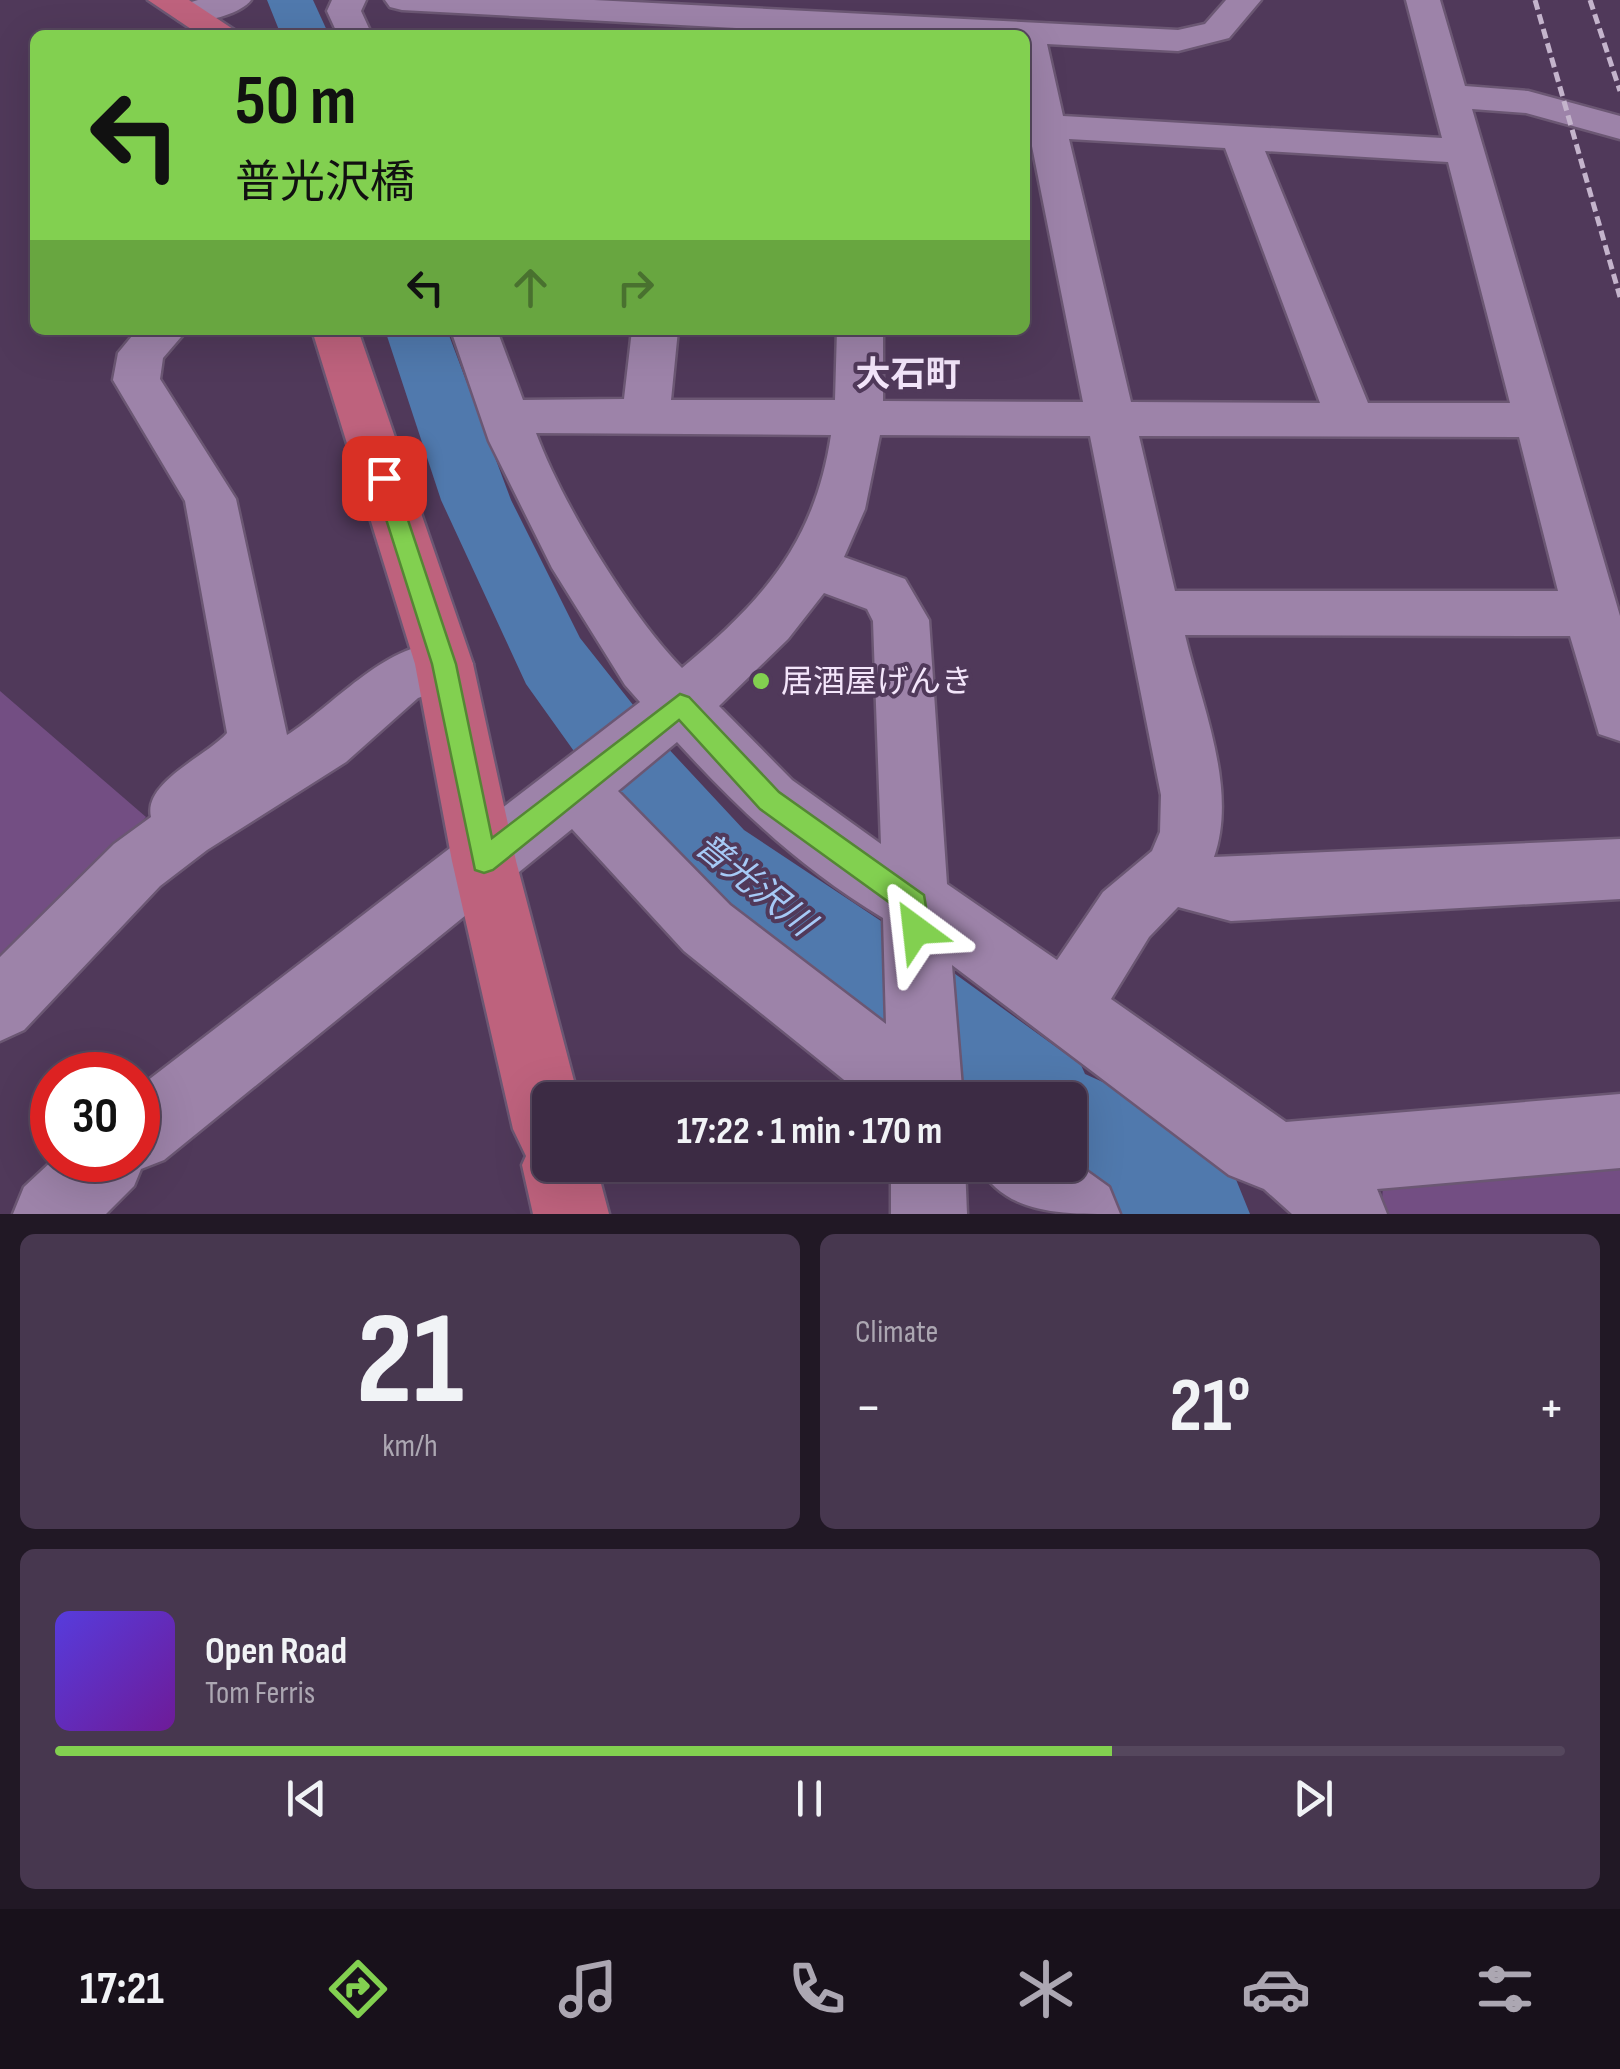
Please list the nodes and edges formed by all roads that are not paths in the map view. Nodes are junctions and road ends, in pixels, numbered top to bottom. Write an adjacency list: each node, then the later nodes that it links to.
1 (234, 0): 6 (street)
2 (349, 0): 10 (street)
3 (402, 0): 7 (street)
4 (1244, 0): 12 (street)
5 (1422, 0): 14 (street)
6 (178, 6): 9 (main road)
7 (530, 14): 8 (street)
8 (848, 20): 11 (street)
9 (217, 30)
10 (353, 30)
11 (975, 30)
12 (1030, 34)
13 (1030, 52): 15 (street)
14 (1452, 96): 16 (street); 18 (street)
15 (1047, 126): 17 (street); 25 (street)
16 (1620, 128)
17 (1240, 136): 18 (street); 27 (street)
18 (1466, 151): 28 (street)
19 (159, 335): 37 (street)
20 (337, 335): 33 (main road)
21 (476, 335): 29 (street)
22 (654, 335): 24 (street)
23 (860, 335): 26 (street)
24 (646, 414): 26 (street); 29 (street)
25 (1109, 416): 26 (street); 27 (street); 31 (street)
26 (861, 417): 30 (street)
27 (1351, 420): 28 (street)
28 (1539, 420): 32 (street)
29 (508, 422): 34 (street)
30 (813, 567): 34 (street); 41 (street)
31 (1154, 613): 32 (street); 40 (street)
32 (1594, 617): 35 (street)
33 (444, 664): 37 (street); 38 (main road)
34 (680, 705): 36 (street); 41 (street)
35 (1620, 716)
36 (574, 789): 38 (street); 45 (street)
37 (185, 829): 42 (street)
38 (484, 861): 44 (main road); 47 (street)
39 (1620, 869): 40 (street)
40 (1176, 872): 43 (street)
41 (915, 917): 43 (street); 46 (street)
42 (0, 1006)
43 (1065, 1012): 49 (street)
44 (538, 1082)
45 (894, 1082)
46 (925, 1082)
47 (160, 1117)
48 (1620, 1130): 49 (street)
49 (1286, 1158): 58 (street)
50 (84, 1182): 54 (street)
51 (563, 1182): 55 (main road)
52 (929, 1182): 56 (street)
53 (1038, 1182): 57 (street)
54 (50, 1214)
55 (571, 1214)
56 (930, 1214)
57 (1082, 1214)
58 (1349, 1214)

